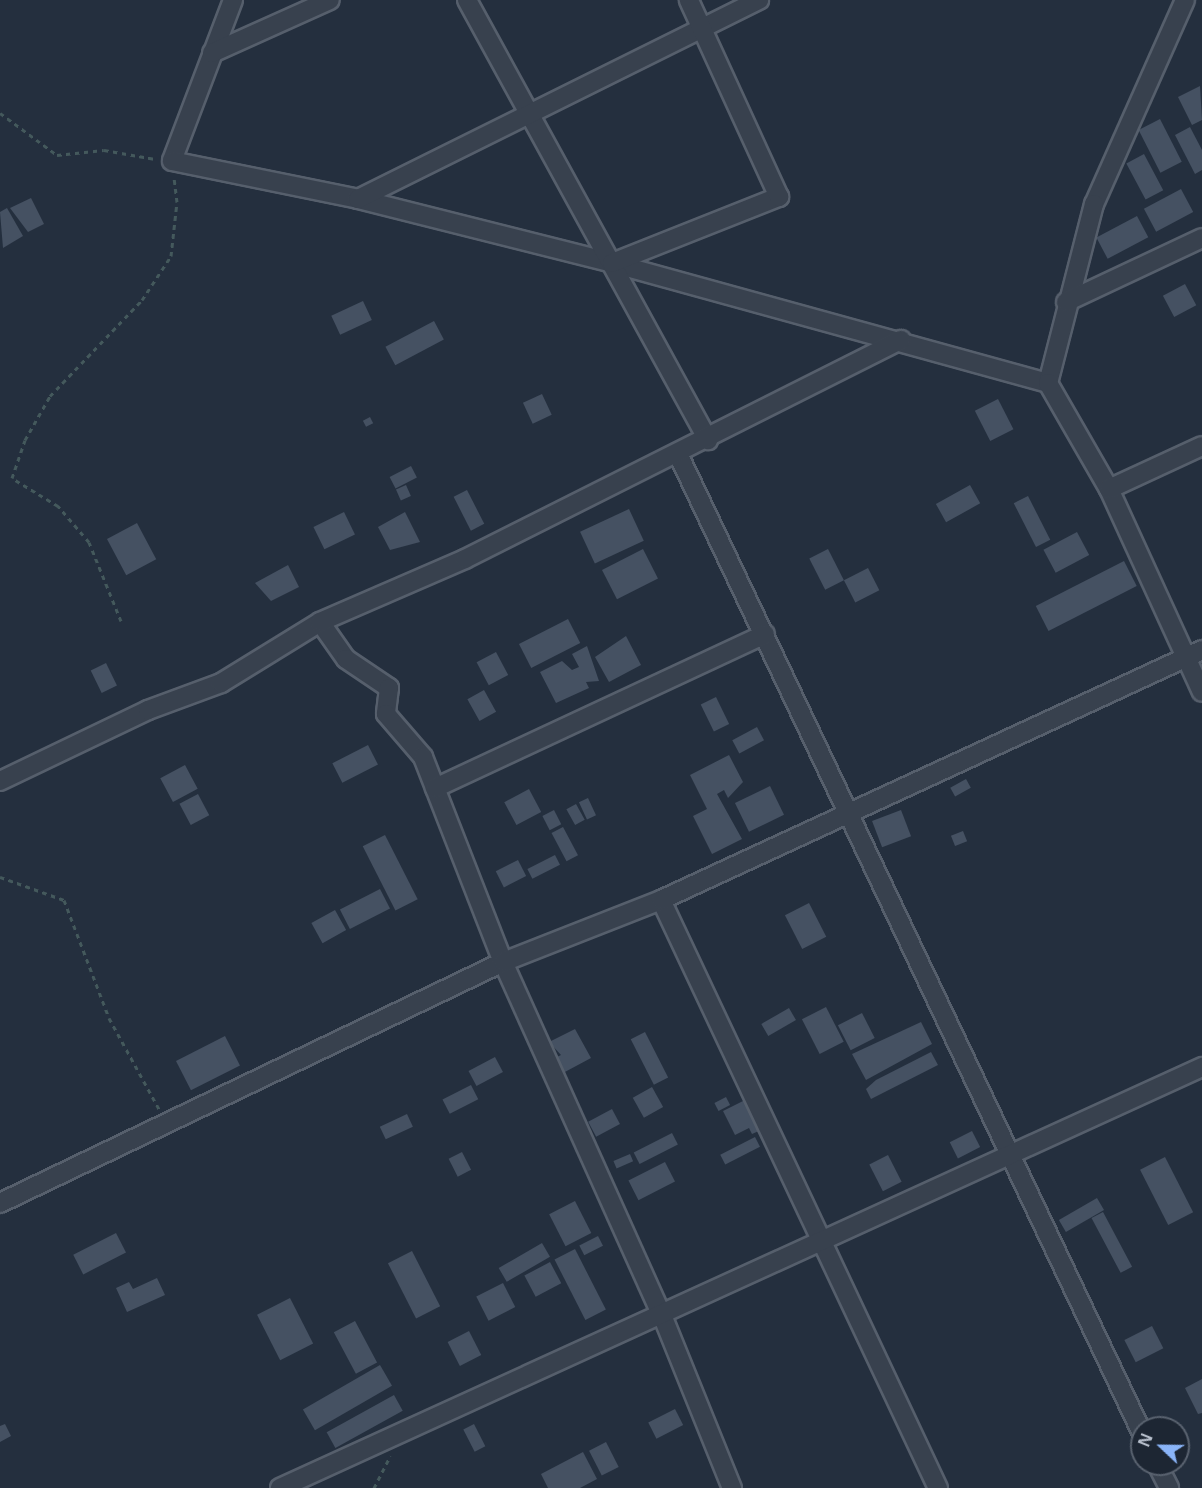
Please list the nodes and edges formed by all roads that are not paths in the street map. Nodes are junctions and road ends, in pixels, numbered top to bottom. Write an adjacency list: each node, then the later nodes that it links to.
1 (233, 0): 8 (street)
2 (330, 0): 8 (street)
3 (467, 0): 9 (street)
4 (689, 0): 7 (street)
5 (759, 0): 7 (street)
6 (1185, 0): 13 (street)
7 (701, 25): 9 (street); 12 (street)
8 (212, 53): 10 (street)
9 (526, 114): 10 (street); 12 (street)
10 (358, 199): 12 (street)
11 (1202, 238): 13 (street)
12 (612, 263): 14 (street); 16 (street)
13 (1066, 302): 15 (street)
14 (901, 340): 15 (street); 16 (street)
15 (1048, 383): 19 (street)
16 (708, 440): 18 (street)
17 (1202, 446): 19 (street)
18 (678, 454): 20 (street); 21 (street)
19 (1109, 489): 22 (street)
20 (320, 622): 24 (street); 25 (street)
21 (765, 634): 25 (street); 26 (street)
22 (1194, 654): 23 (street); 26 (street)
23 (1202, 692)
24 (0, 781)
25 (435, 788): 28 (street)
26 (851, 812): 27 (street); 30 (street)
27 (661, 900): 28 (street); 32 (street)
28 (503, 962): 31 (street); 33 (street)
29 (1202, 1067): 30 (street)
30 (1008, 1155): 32 (street); 34 (street)
31 (0, 1203)
32 (825, 1239): 33 (street); 37 (street)
33 (662, 1315): 35 (street); 36 (street)
34 (1134, 1416)
35 (280, 1488)
36 (732, 1488)
37 (938, 1488)

